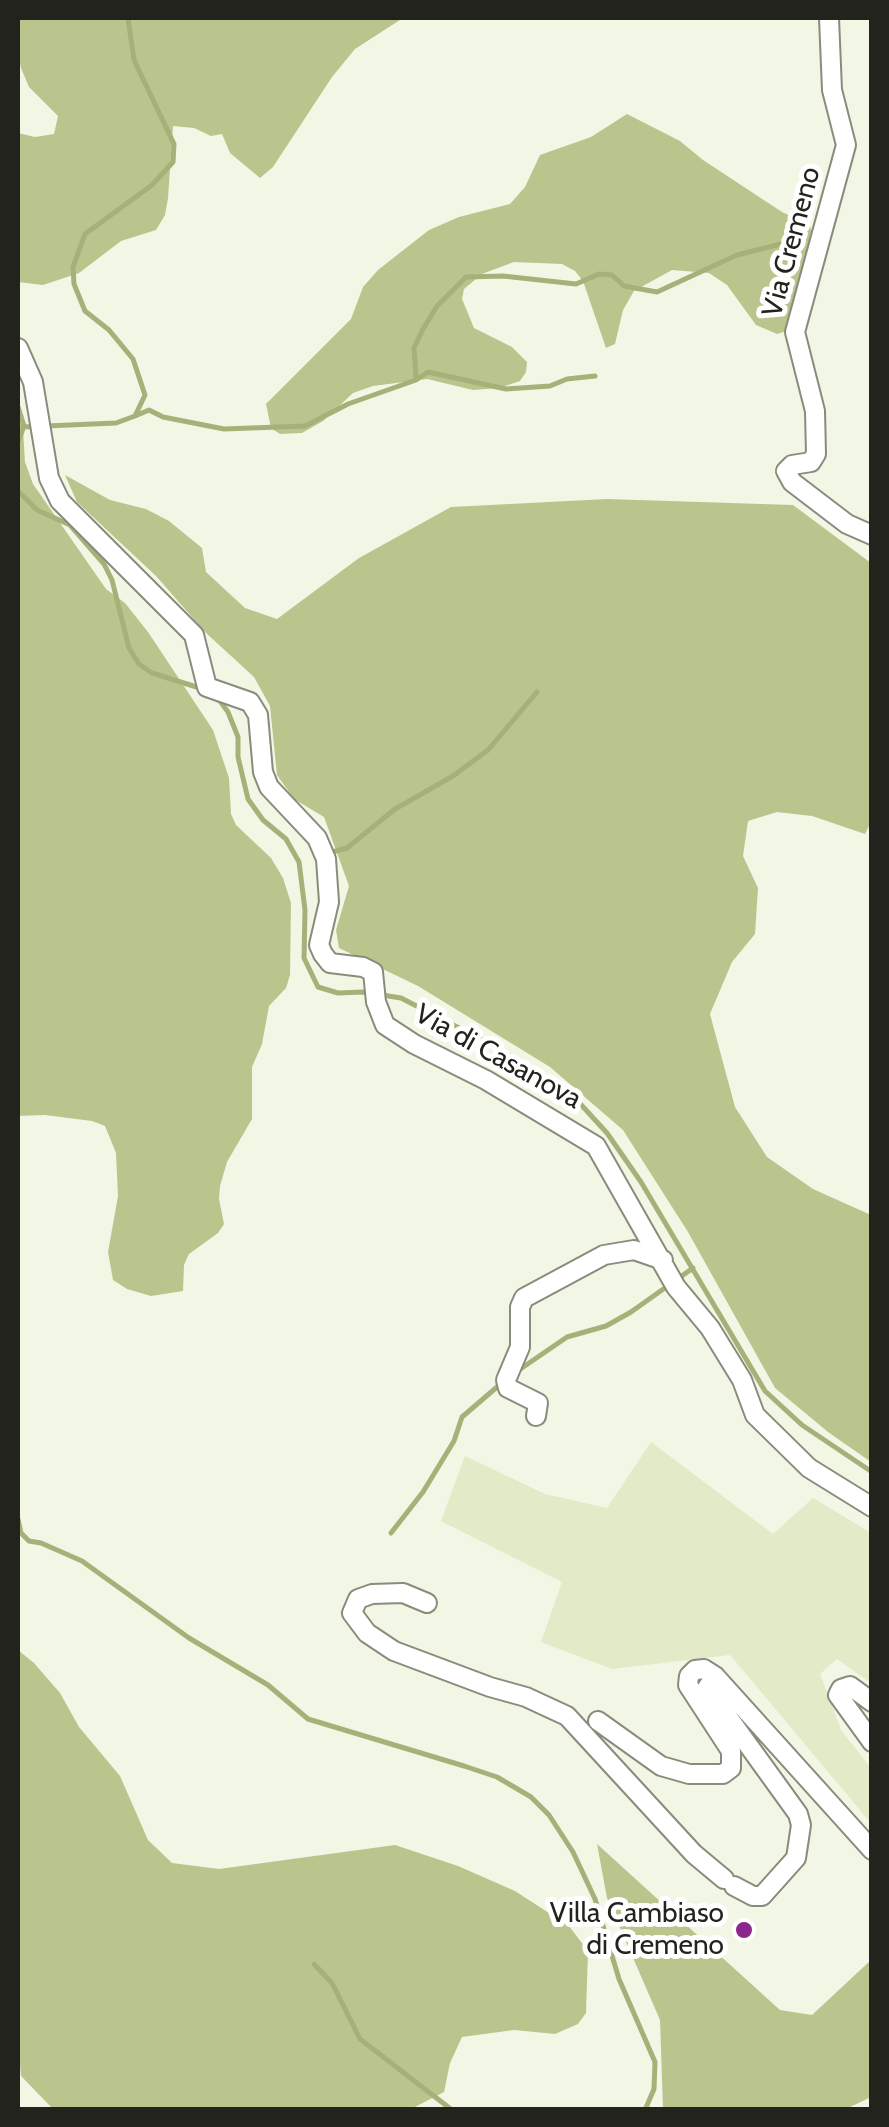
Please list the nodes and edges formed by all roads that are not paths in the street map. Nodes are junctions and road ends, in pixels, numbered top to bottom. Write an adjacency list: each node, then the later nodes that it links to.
1 (830, 18): 3 (street, Via Cremeno)
2 (18, 348): 4 (street, Via di Casanova)
3 (872, 534)
4 (663, 1260): 5 (street); 6 (street, Via di Casanova)
5 (536, 1416)
6 (872, 1506)
7 (427, 1603): 8 (street)
8 (716, 1676): 10 (street); 12 (street)
9 (872, 1702): 11 (street)
10 (598, 1722)
11 (872, 1742)
12 (872, 1850)

